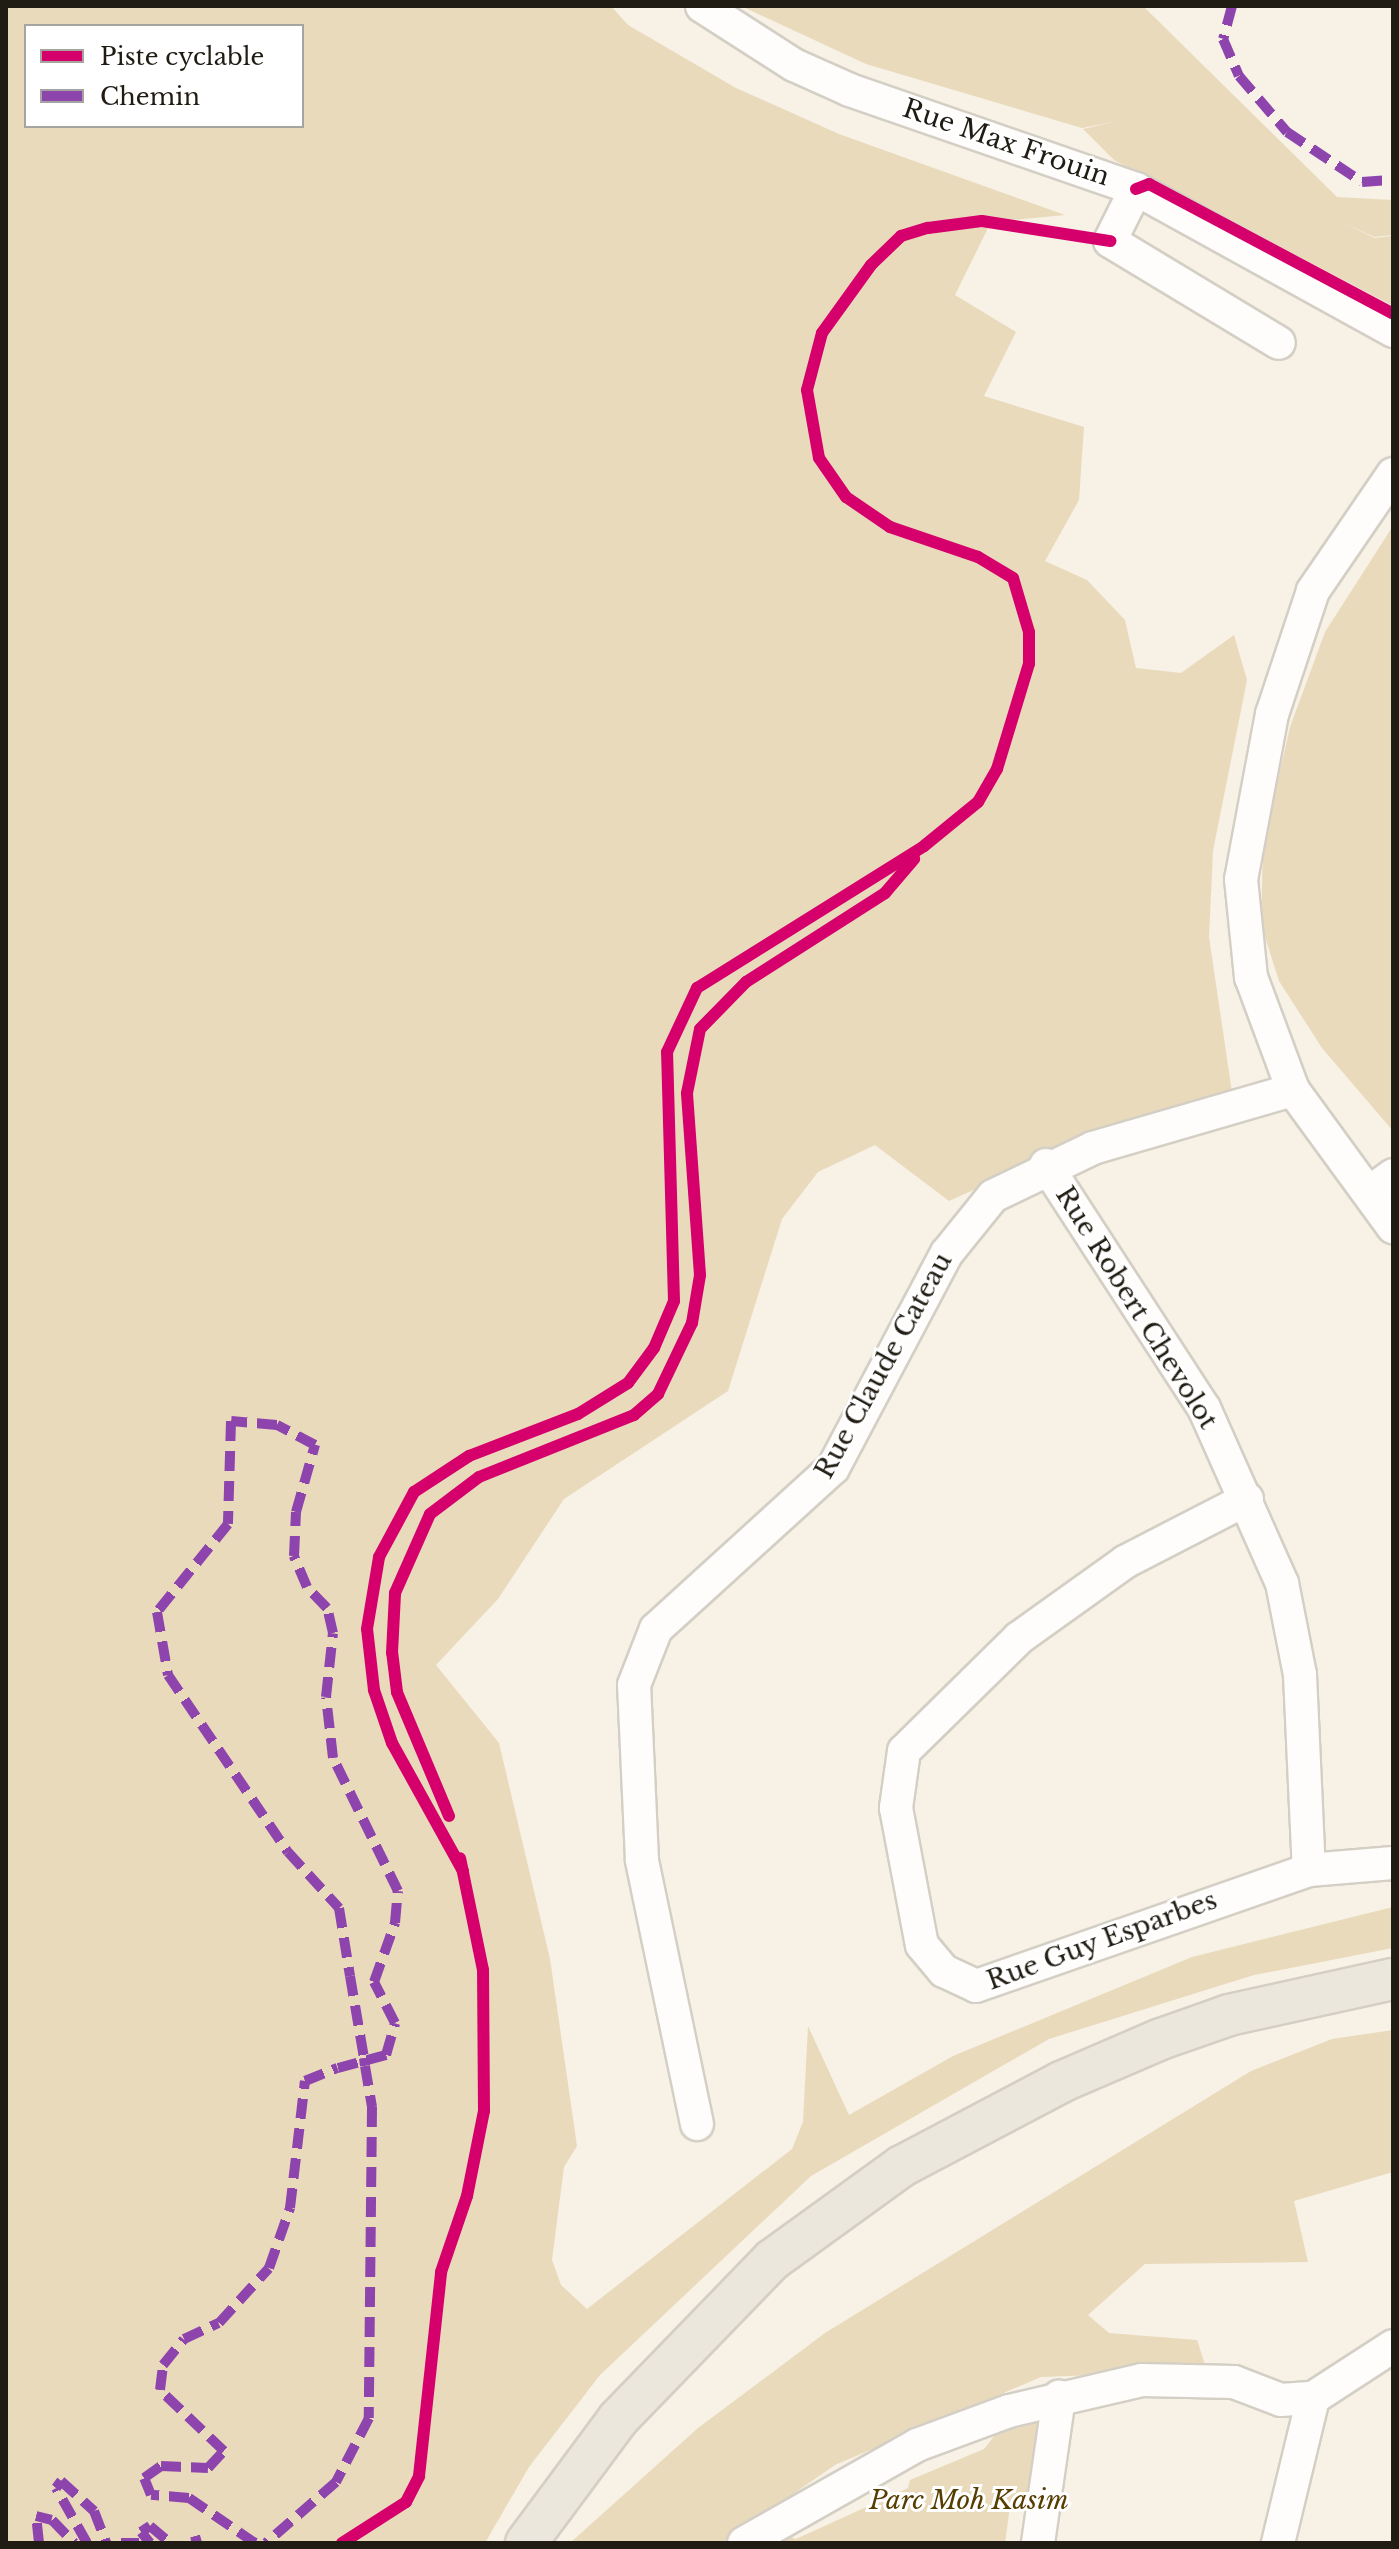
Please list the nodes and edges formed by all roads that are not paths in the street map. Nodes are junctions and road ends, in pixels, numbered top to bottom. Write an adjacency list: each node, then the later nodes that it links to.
1 (702, 6): 2 (street, Rue Max Frouin)
2 (1136, 189): 3 (street, Rue Max Frouin); 4 (street)
3 (1393, 331)
4 (1279, 343)
5 (1393, 474): 6 (street)
6 (1293, 1090): 7 (street, Rue Claude Cateau); 8 (street)
7 (1046, 1165): 10 (street, Rue Robert Chevolot); 14 (street, Rue Claude Cateau)
8 (1381, 1184): 9 (street)
9 (1393, 1227)
10 (1247, 1499): 12 (street, Rue Robert Chevolot); 12 (street, Rue Guy Esparbes)
11 (1393, 1863): 12 (street, Rue Guy Esparbes)
12 (1309, 1870)
13 (1393, 1979): 18 (main road)
14 (697, 2124)
15 (1393, 2346): 17 (street)
16 (1059, 2397): 17 (street); 19 (street); 20 (street)
17 (1313, 2398): 21 (street)
18 (526, 2543)
19 (744, 2543)
20 (1038, 2543)
21 (1278, 2543)

